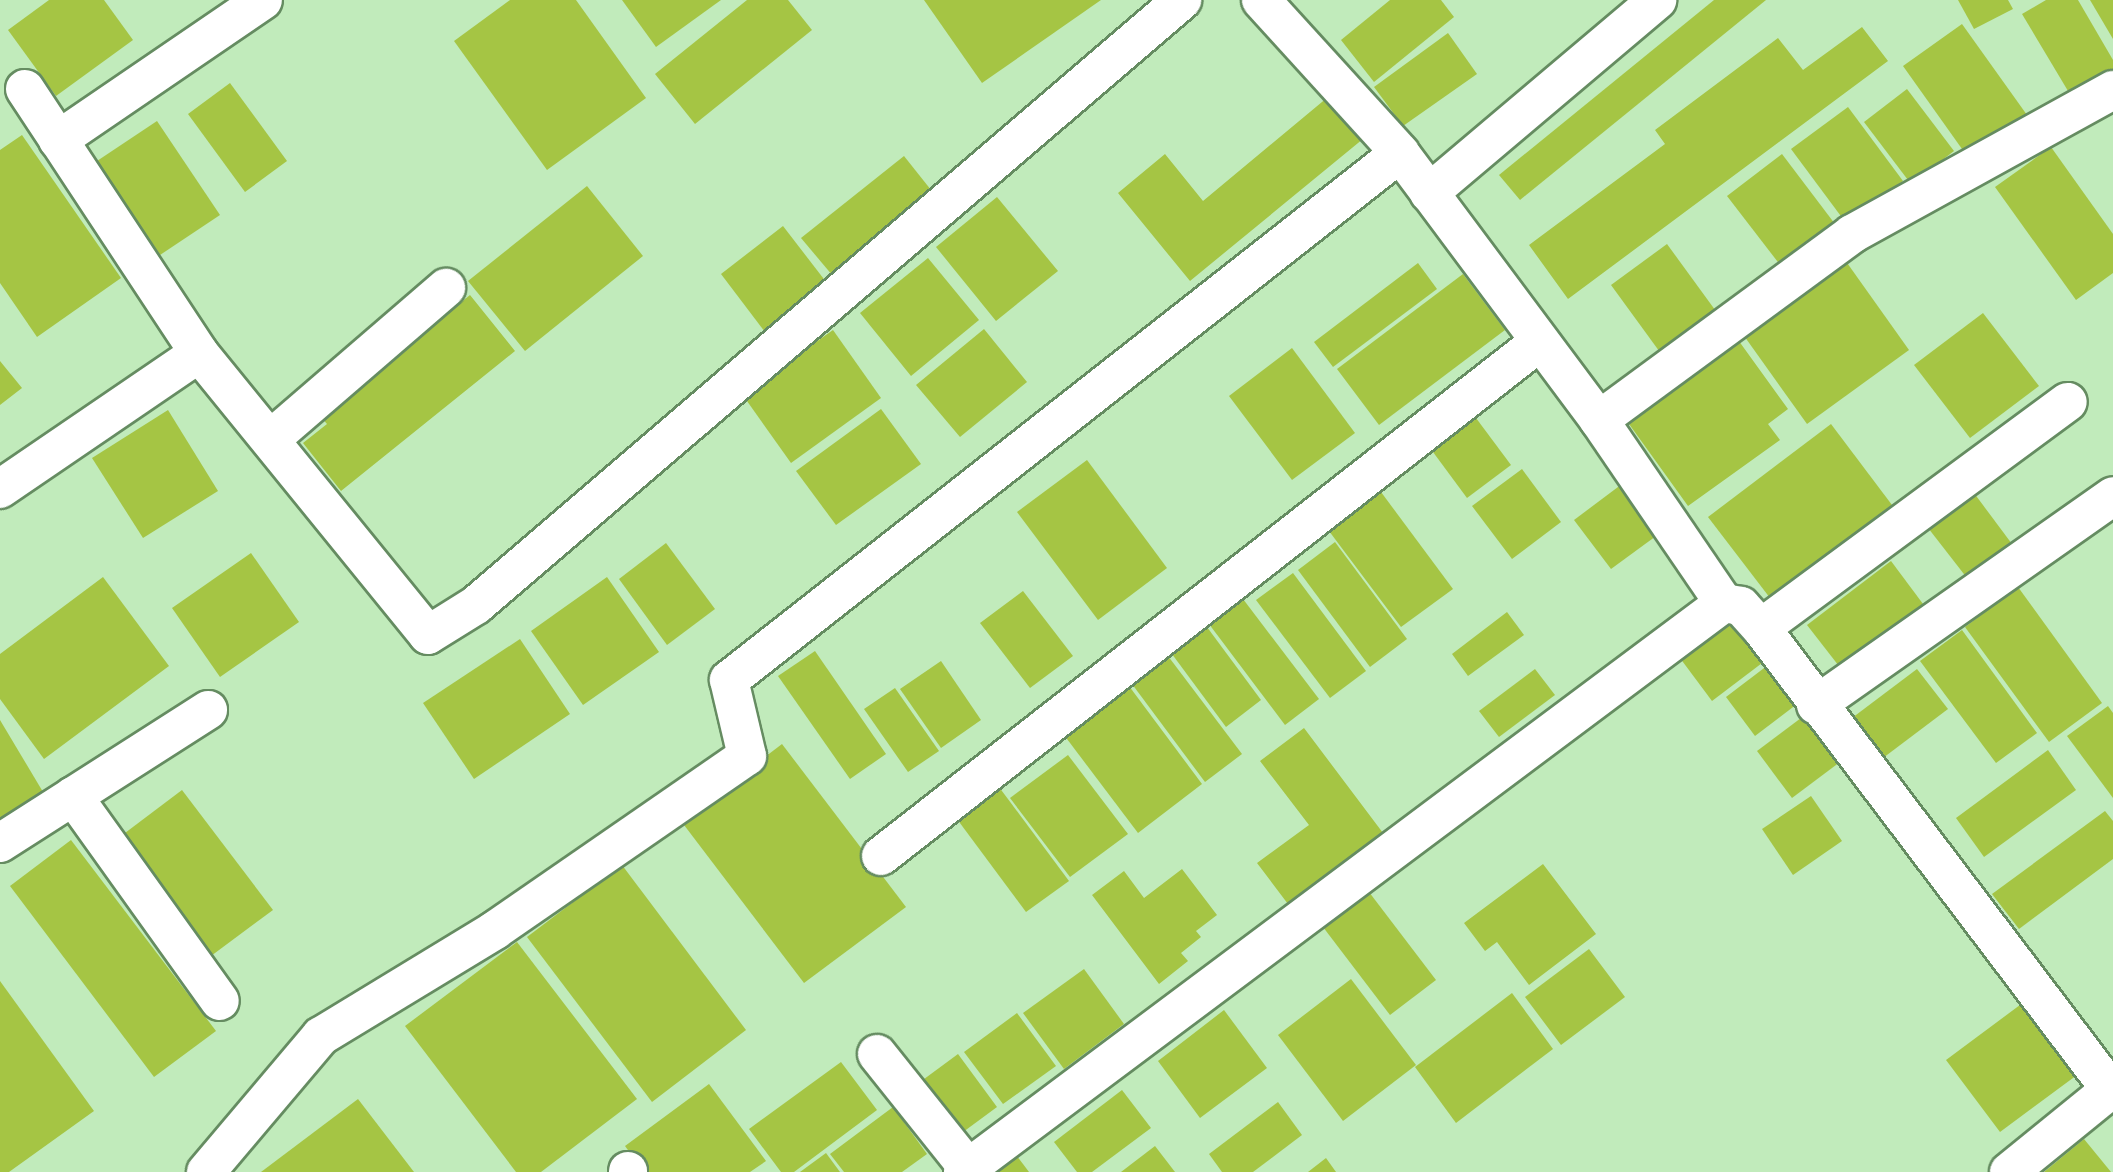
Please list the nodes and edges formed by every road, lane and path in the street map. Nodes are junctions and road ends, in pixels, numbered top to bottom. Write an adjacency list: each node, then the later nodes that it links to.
1 (263, 0): 7 (street)
2 (1182, 0): 15 (street)
3 (1261, 0): 8 (street)
4 (1657, 0): 9 (street)
5 (25, 89): 7 (street)
6 (2113, 90): 14 (street)
7 (58, 139): 12 (street)
8 (1400, 153): 9 (street); 29 (street)
9 (1429, 193): 11 (street)
10 (446, 288): 15 (street)
11 (1538, 343): 14 (street); 24 (street)
12 (199, 354): 15 (street); 16 (street)
13 (2068, 402): 19 (street)
14 (1599, 420): 18 (street)
15 (272, 438)
16 (0, 489)
17 (2113, 496): 20 (street)
18 (1724, 603): 19 (street); 28 (street)
19 (1761, 628): 20 (street)
20 (1816, 705): 27 (street)
21 (208, 710): 22 (street)
22 (73, 796): 23 (street); 25 (street)
23 (0, 844)
24 (881, 856)
25 (220, 1001)
26 (877, 1054): 28 (street)
27 (2112, 1091): 30 (street)
28 (965, 1170)
29 (206, 1172)
30 (2009, 1172)

